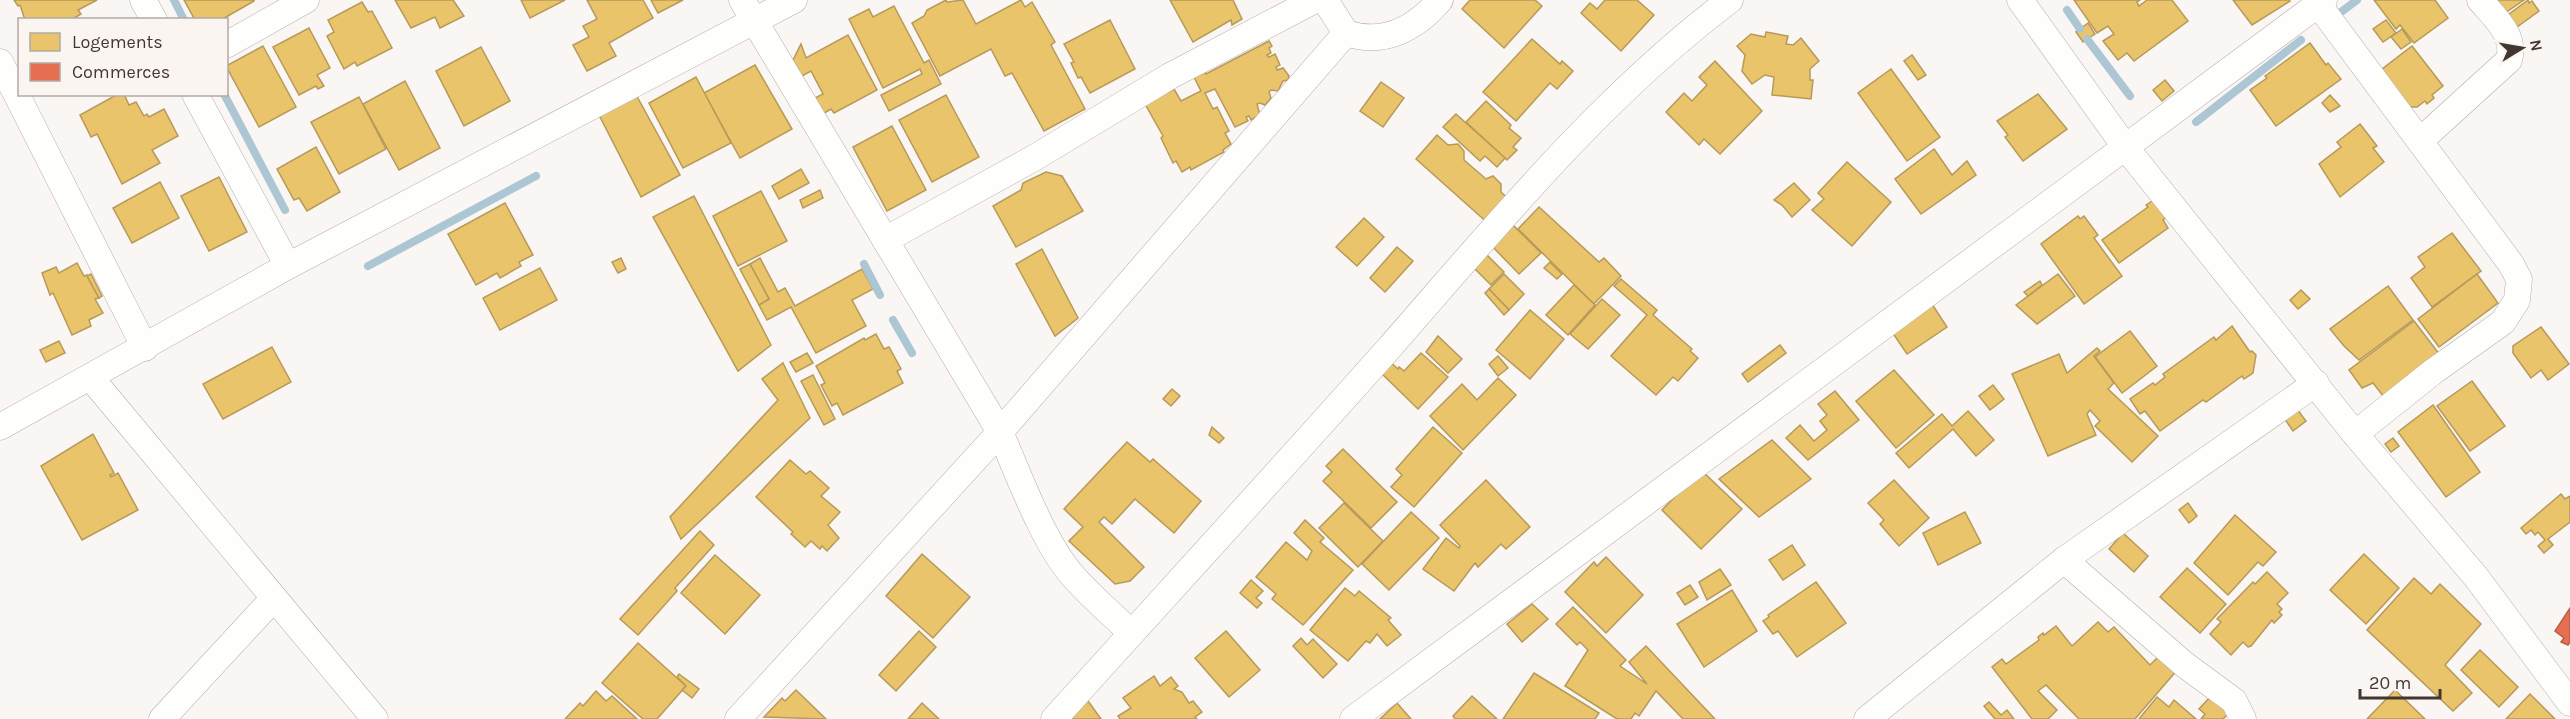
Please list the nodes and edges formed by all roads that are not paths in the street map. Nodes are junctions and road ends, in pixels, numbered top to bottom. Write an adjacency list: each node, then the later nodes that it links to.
1 (143, 0): 12 (street)
2 (306, 0): 14 (street)
3 (794, 0): 11 (street)
4 (1315, 0): 19 (street)
5 (1326, 0): 13 (street)
6 (1440, 0): 13 (street)
7 (1730, 0): 29 (street)
8 (2020, 0): 18 (street)
9 (2480, 0): 17 (street)
10 (2321, 2): 17 (street); 18 (street)
11 (748, 11): 19 (street); 20 (street)
12 (152, 18)
13 (1347, 33): 25 (street)
14 (228, 44)
15 (0, 62): 21 (street)
16 (196, 96): 20 (street)
17 (2421, 140): 26 (street)
18 (2126, 148): 23 (street); 35 (street)
19 (885, 240): 25 (street)
20 (288, 266): 21 (street)
21 (145, 348): 22 (street)
22 (91, 378): 24 (street); 28 (street)
23 (2316, 383): 26 (street); 27 (street)
24 (0, 428)
25 (1000, 432): 29 (street); 33 (street)
26 (2355, 434): 30 (street)
27 (2064, 560): 36 (street); 37 (street)
28 (274, 598): 31 (street); 32 (street)
29 (1131, 633): 34 (street)
30 (2570, 703)
31 (162, 719)
32 (375, 719)
33 (738, 719)
34 (1054, 719)
35 (1353, 719)
36 (1867, 719)
37 (2243, 719)

